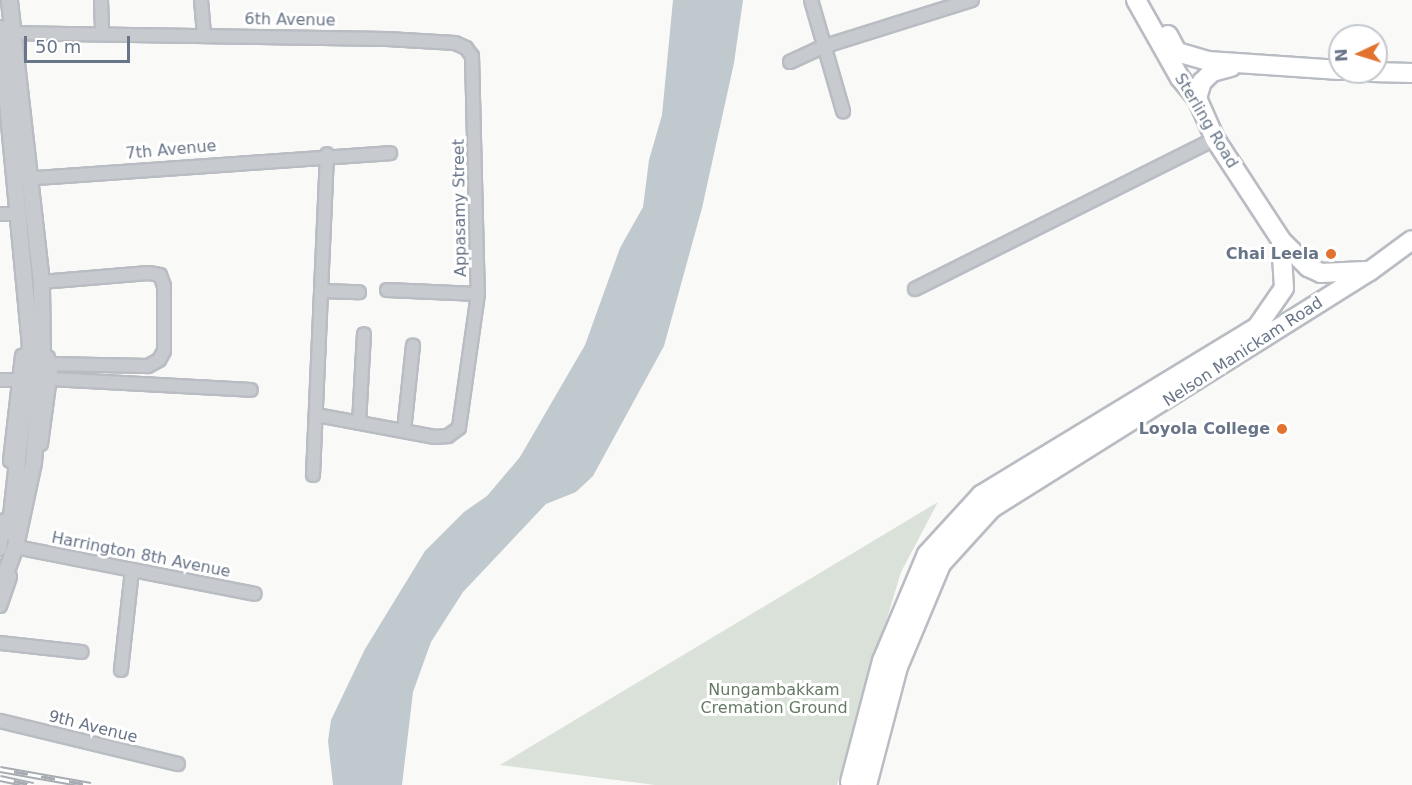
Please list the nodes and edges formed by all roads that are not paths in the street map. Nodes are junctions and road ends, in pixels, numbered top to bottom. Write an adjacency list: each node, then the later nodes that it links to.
1 (9, 0): 8 (street)
2 (100, 0): 9 (street)
3 (201, 0): 10 (street)
4 (811, 0): 12 (street)
5 (972, 0): 12 (street)
6 (1136, 0): 18 (main road, Sterling Road)
7 (1147, 0): 14 (main road, Sterling Road)
8 (4, 31): 9 (street, 6th Avenue); 23 (street)
9 (102, 34): 10 (street, 6th Avenue)
10 (204, 34): 11 (street, 6th Avenue)
11 (387, 39): 34 (street, Appasamy Street)
12 (822, 47): 13 (street); 19 (street)
13 (790, 62)
14 (1244, 64): 15 (main road); 18 (main road)
15 (1328, 69)
16 (1388, 72): 17 (main road)
17 (1412, 73)
18 (1197, 98): 20 (main road, Sterling Road)
19 (843, 111)
20 (1215, 139): 26 (main road, Sterling Road); 30 (street)
21 (390, 153): 22 (street, 7th Avenue)
22 (327, 154): 23 (street, 7th Avenue); 32 (street)
23 (23, 178): 25 (street); 29 (street)
24 (0, 214): 25 (street)
25 (20, 214): 37 (street)
26 (1281, 240): 28 (main road, Sterling Road); 46 (main road, Nelson Manickam Road)
27 (1412, 240): 28 (main road, Nelson Manickam Road)
28 (1370, 271): 46 (main road, Nelson Manickam Road)
29 (41, 282): 37 (street); 38 (street)
30 (915, 289)
31 (387, 290): 34 (street)
32 (321, 291): 33 (street); 42 (street)
33 (359, 292)
34 (478, 294): 44 (street, Appasamy Street)
35 (364, 334): 43 (street)
36 (413, 345): 44 (street)
37 (36, 346): 38 (street); 39 (street)
38 (50, 364): 39 (street)
39 (34, 379): 40 (street); 41 (street); 47 (street); 48 (street); 49 (street); 51 (street)
40 (0, 380)
41 (251, 390)
42 (315, 415): 43 (street); 45 (street)
43 (359, 423): 44 (street)
44 (404, 431)
45 (313, 475)
46 (976, 514): 59 (main road)
47 (21, 548): 50 (street, Harrington 8th Avenue); 53 (street)
48 (0, 549)
49 (0, 564)
50 (132, 570): 52 (street, Harrington 8th Avenue); 56 (street)
51 (0, 586)
52 (255, 594)
53 (0, 606)
54 (0, 643): 55 (street)
55 (82, 652)
56 (121, 670)
57 (0, 721): 58 (street, 9th Avenue)
58 (178, 764)
59 (858, 783)

